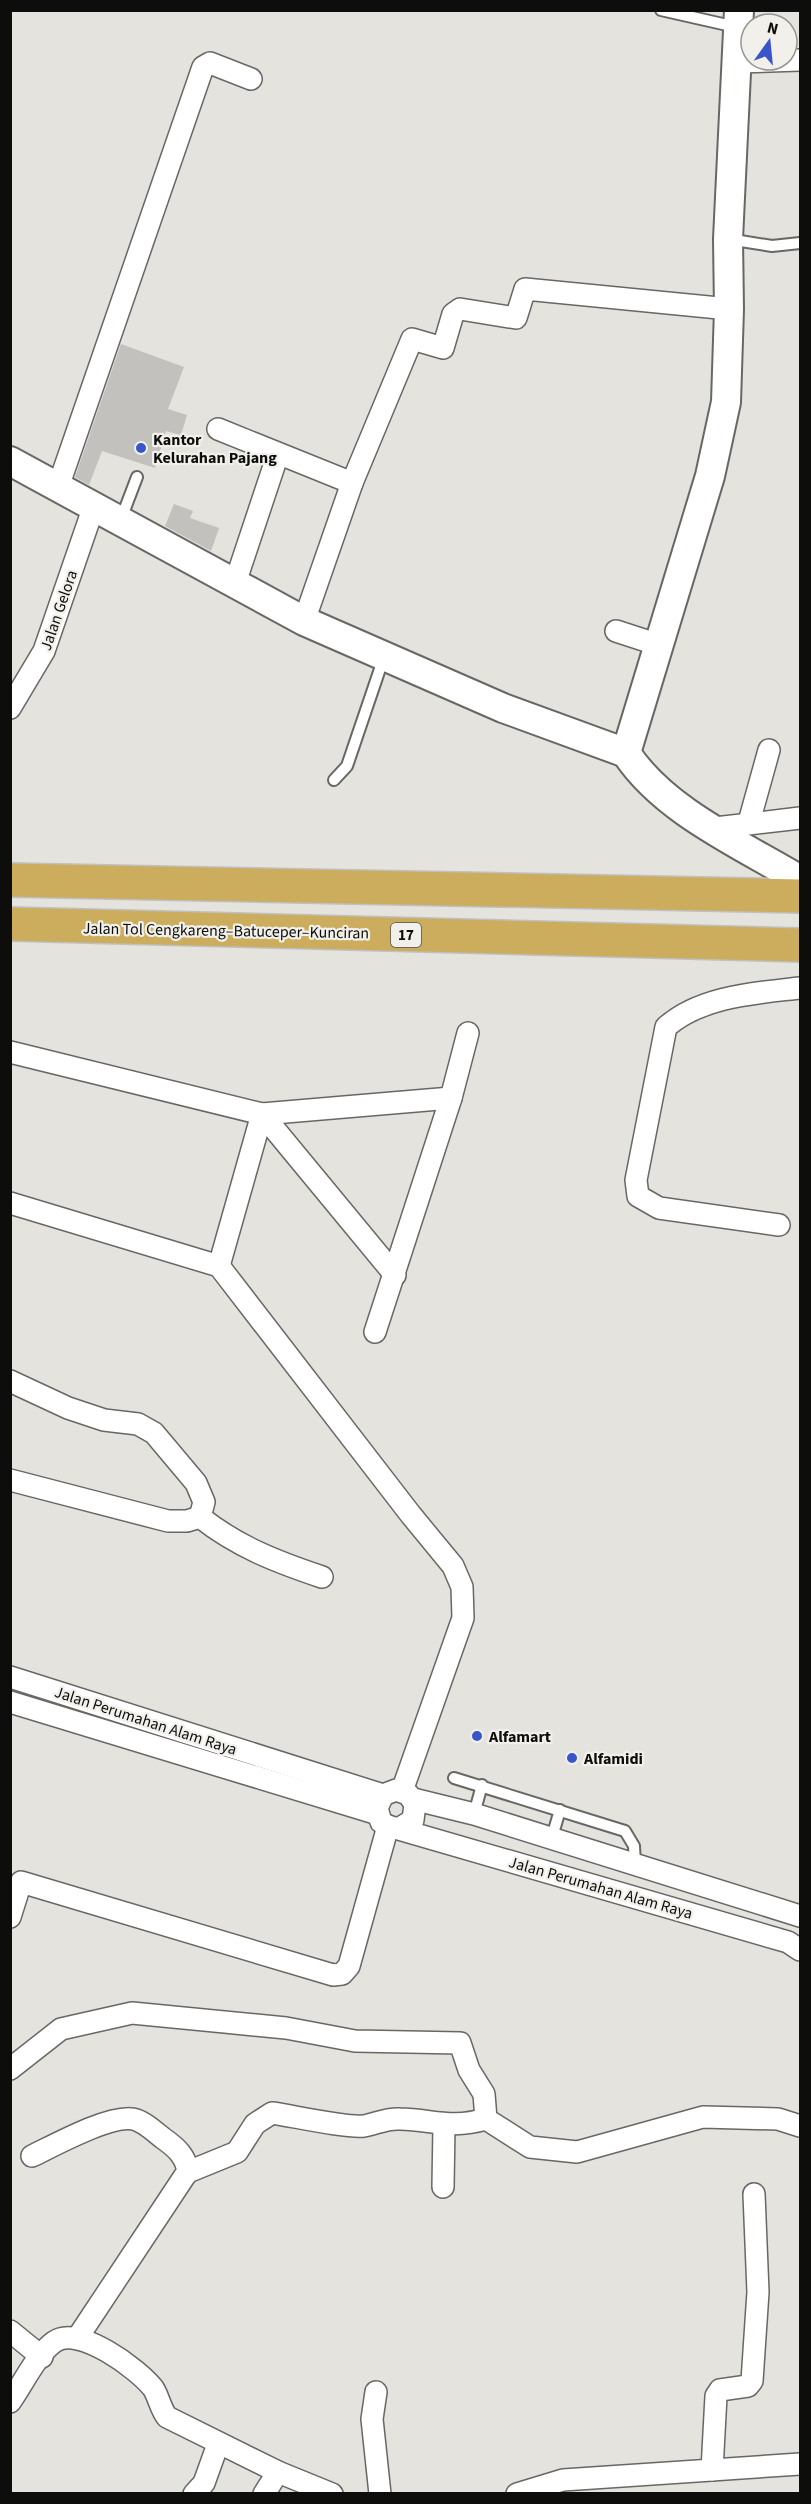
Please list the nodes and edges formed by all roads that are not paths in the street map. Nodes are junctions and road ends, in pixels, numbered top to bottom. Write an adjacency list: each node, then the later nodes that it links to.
1 (661, 10): 2 (lane)
2 (739, 19)
3 (739, 62): 5 (main road)
4 (251, 79): 13 (street)
5 (728, 239): 6 (lane); 7 (main road)
6 (801, 243)
7 (729, 309): 12 (street); 19 (main road)
8 (218, 429): 9 (street)
9 (278, 454): 12 (street); 16 (street)
10 (10, 461): 13 (main road)
11 (137, 477): 15 (lane)
12 (352, 483): 17 (street)
13 (58, 487): 14 (main road)
14 (94, 506): 15 (main road); 21 (street, Jalan Gelora)
15 (120, 522): 16 (main road)
16 (235, 583): 17 (main road)
17 (304, 621): 20 (main road)
18 (616, 631): 19 (street)
19 (658, 645): 23 (main road)
20 (384, 656): 23 (main road); 24 (lane)
21 (10, 708)
22 (769, 750): 26 (street)
23 (626, 753): 27 (main road)
24 (334, 780)
25 (801, 818): 26 (street)
26 (749, 822): 27 (street)
27 (715, 828): 29 (main road)
28 (10, 880): 30 (highway)
29 (801, 880)
30 (801, 896)
31 (10, 924): 32 (highway, Jalan Tol Cengkareng–Batuceper–Kunciran / 17)
32 (801, 945)
33 (801, 988): 39 (street)
34 (468, 1033): 36 (street)
35 (10, 1052): 37 (street)
36 (451, 1098): 37 (street); 41 (street)
37 (262, 1114): 40 (street); 41 (street)
38 (10, 1203): 40 (street)
39 (779, 1225)
40 (219, 1266): 51 (street)
41 (395, 1275): 42 (street)
42 (375, 1332)
43 (10, 1381): 45 (street)
44 (10, 1480): 45 (street)
45 (200, 1517): 46 (street)
46 (322, 1577)
47 (10, 1677): 51 (street, Jalan Perumahan Alam Raya)
48 (10, 1702): 51 (street, Jalan Perumahan Alam Raya)
49 (454, 1778): 50 (lane)
50 (482, 1785): 52 (lane); 53 (lane)
51 (394, 1809): 53 (street, Jalan Perumahan Alam Raya); 56 (street); 60 (street, Jalan Perumahan Alam Raya)
52 (560, 1810): 54 (lane); 55 (lane)
53 (474, 1814): 54 (street, Jalan Perumahan Alam Raya)
54 (552, 1837): 55 (street, Jalan Perumahan Alam Raya)
55 (635, 1864): 57 (street, Jalan Perumahan Alam Raya)
56 (16, 1881): 58 (street)
57 (801, 1916)
58 (10, 1917)
59 (801, 1921): 60 (street)
60 (794, 1946)
61 (10, 2068): 62 (street)
62 (486, 2119): 63 (street); 64 (street)
63 (444, 2125): 66 (street); 67 (street)
64 (801, 2126)
65 (32, 2156): 66 (street)
66 (188, 2172): 70 (street)
67 (443, 2187)
68 (754, 2194): 76 (street)
69 (10, 2331): 71 (street)
70 (78, 2337): 71 (street); 74 (street)
71 (42, 2357): 73 (street)
72 (376, 2392): 81 (street)
73 (10, 2402)
74 (218, 2444): 77 (street); 78 (street)
75 (801, 2464): 76 (street)
76 (712, 2470): 82 (street)
77 (278, 2472): 79 (street); 80 (street)
78 (195, 2493)
79 (264, 2493)
80 (332, 2493)
81 (380, 2493)
82 (517, 2493)

